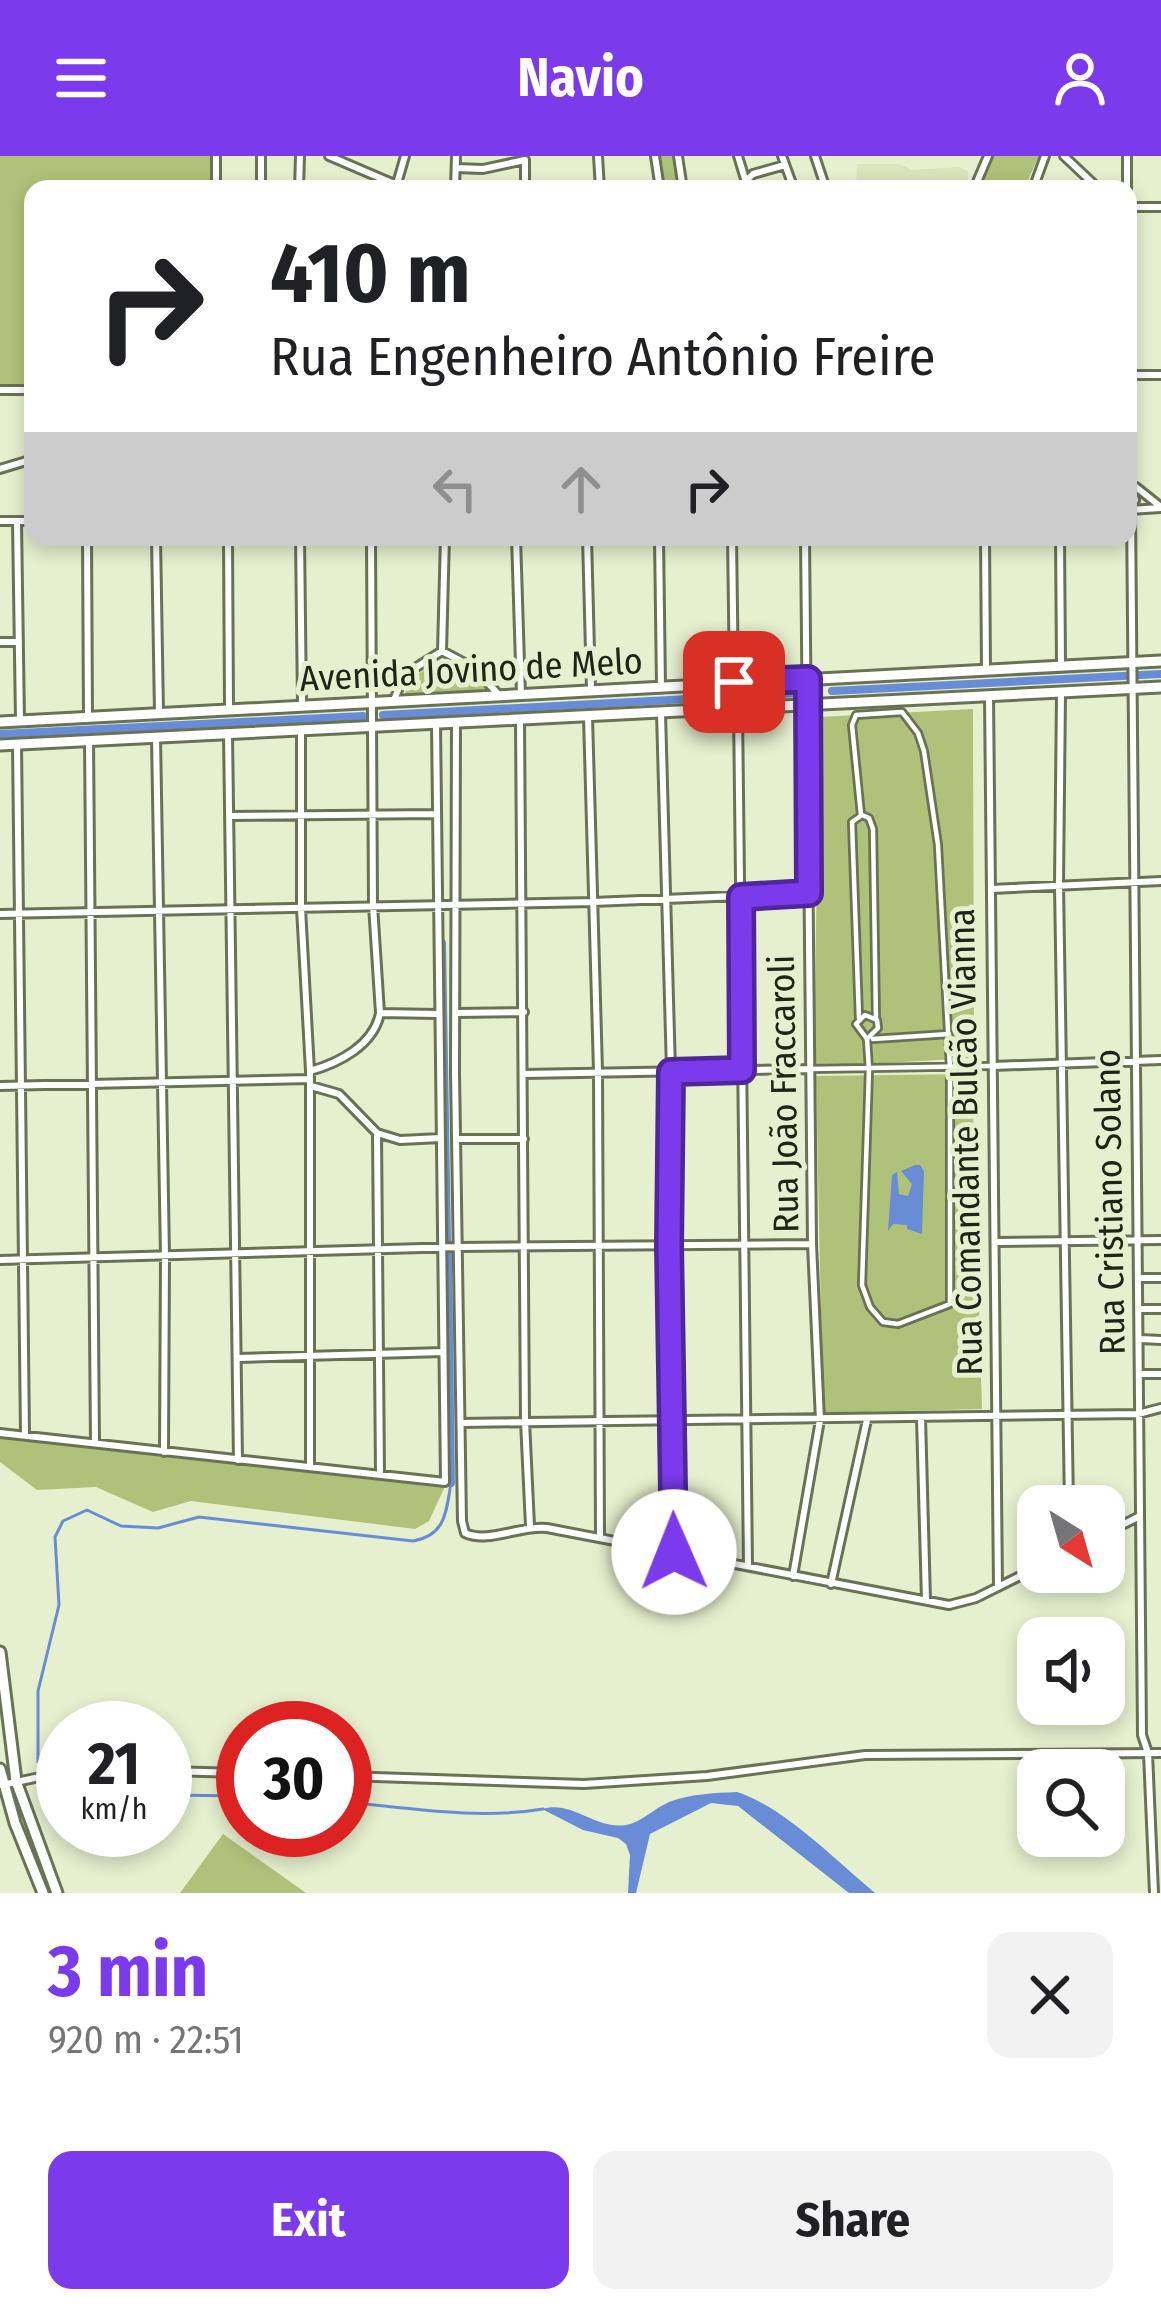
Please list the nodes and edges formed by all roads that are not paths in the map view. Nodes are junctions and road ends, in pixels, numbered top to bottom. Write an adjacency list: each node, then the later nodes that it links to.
1 (329, 156): 9 (street)
2 (456, 156): 7 (street)
3 (738, 156): 8 (street)
4 (1064, 156): 11 (street)
5 (525, 158): 7 (street)
6 (783, 160): 8 (street)
7 (456, 168): 10 (street)
8 (745, 179)
9 (381, 180)
10 (455, 180)
11 (1089, 180)
12 (1137, 488): 13 (street)
13 (1161, 507)
14 (0, 520): 15 (street)
15 (17, 521): 16 (street); 31 (street)
16 (24, 521)
17 (87, 546): 56 (street)
18 (156, 546): 54 (street)
19 (228, 546): 52 (street)
20 (300, 546): 50 (street)
21 (371, 546): 48 (street)
22 (445, 546): 33 (street)
23 (516, 546): 46 (street)
24 (587, 546): 43 (street)
25 (659, 546): 42 (street)
26 (732, 546): 39 (street)
27 (805, 546): 38 (street, Rua João Fraccaroli)
28 (985, 546): 37 (street)
29 (1060, 546): 36 (street)
30 (1130, 546): 35 (street, Rua Cristiano Solano)
31 (19, 642): 32 (street); 59 (street)
32 (0, 643)
33 (442, 651): 45 (street); 49 (street)
34 (1161, 662): 35 (main road, Avenida Jovino de Melo)
35 (1131, 665): 36 (main road, Avenida Jovino de Melo); 40 (street, Rua Cristiano Solano)
36 (1061, 667): 37 (main road, Avenida Jovino de Melo)
37 (986, 670): 38 (main road, Avenida Jovino de Melo)
38 (808, 679): 39 (main road, Avenida Jovino de Melo); 51 (street, Rua João Fraccaroli)
39 (734, 682): 42 (main road, Avenida Jovino de Melo)
40 (1131, 686): 41 (main road); 44 (main road); 76 (street, Rua Cristiano Solano)
41 (1161, 687)
42 (661, 688): 43 (main road, Avenida Jovino de Melo)
43 (591, 691): 46 (main road, Avenida Jovino de Melo)
44 (1061, 693): 47 (main road); 77 (street)
45 (500, 695): 46 (main road, Avenida Jovino de Melo); 49 (main road, Avenida Jovino de Melo)
46 (521, 695)
47 (989, 696): 51 (main road); 78 (street, Rua Comandante Bulcão Vianna)
48 (373, 701): 49 (main road, Avenida Jovino de Melo); 50 (main road, Avenida Jovino de Melo); 63 (street)
49 (394, 701)
50 (302, 705): 52 (main road, Avenida Jovino de Melo)
51 (808, 706): 53 (main road); 79 (street, Rua João Fraccaroli)
52 (229, 709): 54 (main road, Avenida Jovino de Melo)
53 (739, 710): 55 (main road); 80 (street)
54 (159, 713): 56 (main road, Avenida Jovino de Melo)
55 (662, 713): 57 (main road); 81 (street)
56 (88, 717): 59 (main road, Avenida Jovino de Melo)
57 (588, 717): 58 (main road); 83 (street)
58 (520, 720): 61 (main road); 82 (street)
59 (20, 721): 60 (main road, Avenida Jovino de Melo)
60 (0, 722)
61 (456, 723): 62 (main road); 85 (street)
62 (436, 724): 63 (main road); 70 (street)
63 (370, 728): 64 (main road); 72 (street)
64 (301, 731): 65 (main road); 71 (street)
65 (228, 734): 66 (main road); 74 (street)
66 (156, 737): 67 (main road); 89 (street)
67 (89, 740): 68 (main road); 90 (street)
68 (17, 744): 69 (main road); 92 (street)
69 (0, 745)
70 (437, 814): 72 (street); 84 (street)
71 (300, 815): 72 (street); 74 (street); 88 (street)
72 (372, 815): 86 (street)
73 (861, 815): 97 (street); 98 (street); 99 (street)
74 (229, 816): 87 (street)
75 (1161, 881): 76 (street)
76 (1132, 884): 77 (street); 101 (street, Rua Cristiano Solano)
77 (1059, 885): 78 (street); 103 (street)
78 (991, 889): 104 (street, Rua Comandante Bulcão Vianna)
79 (809, 893): 80 (street); 106 (street, Rua João Fraccaroli)
80 (741, 897): 81 (street); 107 (street)
81 (667, 899): 83 (street); 110 (street)
82 (522, 902): 83 (street); 85 (street); 93 (street)
83 (593, 902): 109 (street)
84 (438, 904): 85 (street); 86 (street); 96 (street)
85 (457, 904): 95 (street)
86 (373, 905): 88 (street); 94 (street)
87 (230, 908): 88 (street); 89 (street); 113 (street)
88 (301, 908): 112 (street)
89 (158, 910): 90 (street); 115 (street)
90 (89, 911): 92 (street); 114 (street)
91 (0, 914): 92 (street)
92 (17, 914): 117 (street)
93 (524, 1012): 95 (street); 111 (street)
94 (380, 1013): 96 (street); 112 (street)
95 (456, 1013): 120 (street)
96 (438, 1014): 119 (street)
97 (859, 1018): 98 (street); 100 (street)
98 (876, 1019): 100 (street)
99 (949, 1034): 100 (street); 105 (street)
100 (867, 1039): 108 (street)
101 (1135, 1060): 102 (street); 103 (street); 122 (street, Rua Cristiano Solano)
102 (1161, 1060)
103 (1064, 1063): 104 (street); 125 (street)
104 (993, 1066): 105 (street); 124 (street, Rua Comandante Bulcão Vianna)
105 (950, 1068): 108 (street); 108 (street)
106 (810, 1069): 107 (street); 108 (street); 127 (street, Rua João Fraccaroli)
107 (742, 1070): 110 (street); 126 (street)
108 (869, 1070)
109 (598, 1071): 110 (street); 111 (street); 130 (street)
110 (671, 1072): 128 (street)
111 (524, 1074): 121 (street)
112 (310, 1079): 113 (street); 118 (street); 132 (street)
113 (236, 1081): 115 (street); 134 (street)
114 (93, 1084): 115 (street); 117 (street); 137 (street)
115 (160, 1084): 135 (street)
116 (0, 1086): 117 (street)
117 (19, 1086): 136 (street)
118 (376, 1133): 119 (street); 133 (street)
119 (441, 1138): 131 (street)
120 (458, 1139): 121 (street); 131 (street)
121 (524, 1139): 129 (street)
122 (1136, 1240): 123 (street); 125 (street); 139 (street, Rua Cristiano Solano)
123 (1161, 1240)
124 (995, 1242): 125 (street); 154 (street, Rua Comandante Bulcão Vianna)
125 (1066, 1243): 153 (street)
126 (742, 1244): 127 (street); 128 (street); 157 (street)
127 (812, 1244): 158 (street, Rua João Fraccaroli)
128 (669, 1245): 130 (street); 156 (street)
129 (526, 1246): 130 (street); 131 (street); 160 (street)
130 (598, 1246): 161 (street)
131 (450, 1248): 133 (street); 145 (street); 162 (street)
132 (308, 1251): 133 (street); 134 (street); 146 (street)
133 (378, 1251): 147 (street)
134 (236, 1254): 135 (street); 148 (street)
135 (165, 1256): 137 (street); 166 (street)
136 (23, 1259): 137 (street); 138 (street); 164 (street)
137 (95, 1259): 165 (street)
138 (0, 1260)
139 (1138, 1278): 140 (street); 141 (street, Rua Cristiano Solano)
140 (1161, 1278)
141 (1139, 1309): 142 (street); 143 (street, Rua Cristiano Solano)
142 (1161, 1310)
143 (1139, 1339): 144 (street); 149 (street, Rua Cristiano Solano)
144 (1161, 1340)
145 (442, 1352): 147 (street); 169 (street)
146 (310, 1354): 147 (street); 148 (street); 168 (street)
147 (379, 1354): 169 (street)
148 (239, 1358): 167 (street)
149 (1139, 1373): 150 (street); 152 (street, Rua Cristiano Solano)
150 (1161, 1374)
151 (1159, 1409): 152 (street)
152 (1138, 1414): 153 (street); 171 (street, Rua Cristiano Solano)
153 (1067, 1415): 154 (street); 170 (street)
154 (995, 1416): 155 (street); 180 (street, Rua Comandante Bulcão Vianna)
155 (921, 1418): 159 (street); 181 (street)
156 (672, 1419): 157 (street); 161 (street); 175 (street)
157 (746, 1420): 158 (street); 176 (street)
158 (820, 1420): 159 (street); 177 (street, Rua João Fraccaroli)
159 (867, 1420): 179 (street)
160 (525, 1421): 161 (street); 162 (street); 173 (street)
161 (600, 1421): 174 (street)
162 (461, 1423): 173 (street)
163 (0, 1433): 164 (street)
164 (25, 1435): 165 (street)
165 (95, 1443): 166 (street)
166 (164, 1452): 167 (street)
167 (238, 1460): 168 (street)
168 (310, 1467): 169 (street)
169 (380, 1474)
170 (1069, 1485)
171 (1138, 1517): 172 (street); 183 (street, Rua Cristiano Solano)
172 (1125, 1524)
173 (530, 1526): 174 (street)
174 (599, 1538): 175 (street)
175 (674, 1552): 176 (street)
176 (748, 1567): 177 (street)
177 (793, 1576): 179 (street)
178 (1017, 1578): 180 (street)
179 (831, 1584): 181 (street)
180 (998, 1587): 181 (street)
181 (926, 1602)
182 (0, 1652): 188 (main road)
183 (1148, 1753): 184 (street); 187 (street); 192 (street, Rua Cristiano Solano)
184 (1161, 1753)
185 (0, 1769): 189 (main road)
186 (36, 1777): 188 (street)
187 (372, 1777)
188 (16, 1781): 189 (street); 191 (main road)
189 (2, 1785): 190 (main road)
190 (43, 1893)
191 (57, 1893)
192 (1154, 1893)

